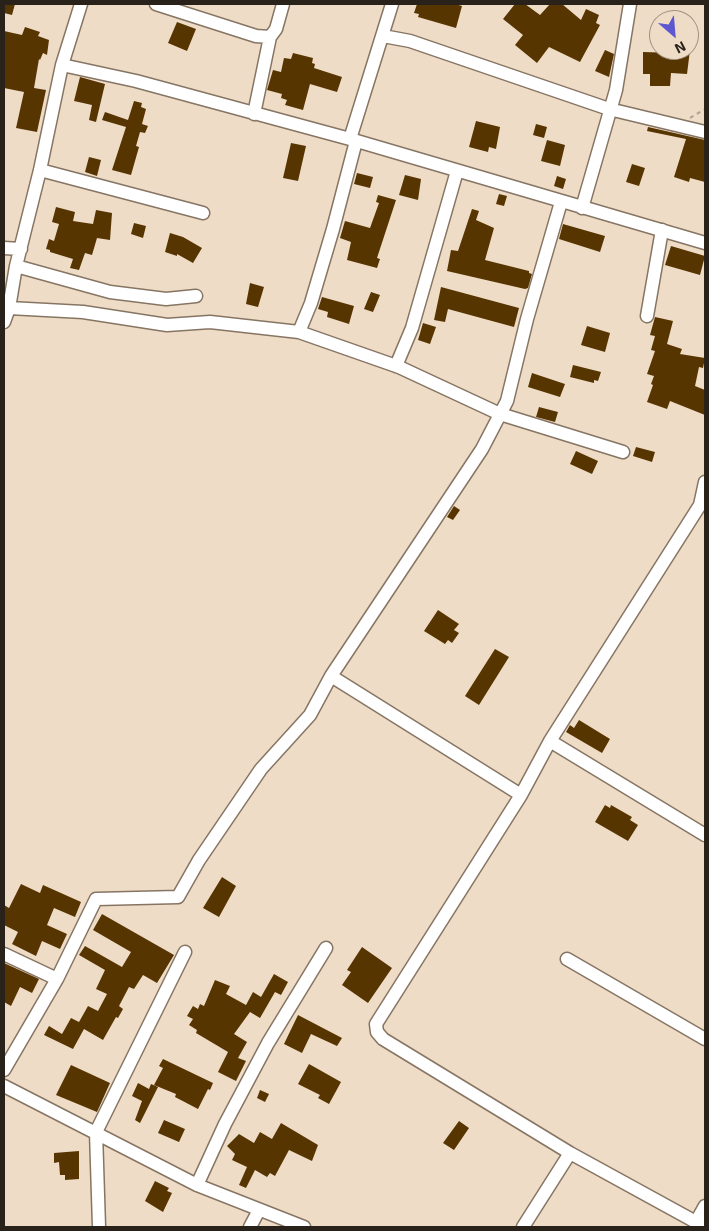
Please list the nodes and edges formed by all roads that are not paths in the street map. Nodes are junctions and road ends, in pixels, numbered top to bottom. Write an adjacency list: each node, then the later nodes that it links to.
1 (81, 4): 8 (street)
2 (156, 4): 7 (street)
3 (283, 4): 7 (street)
4 (392, 4): 6 (street)
5 (630, 4): 9 (street)
6 (383, 36): 9 (street); 12 (street)
7 (270, 37): 10 (street)
8 (62, 65): 10 (street); 13 (street)
9 (609, 109): 11 (street); 16 (street)
10 (254, 114): 12 (street)
11 (705, 132)
12 (353, 140): 14 (street); 27 (street)
13 (40, 170): 17 (street); 21 (street)
14 (458, 171): 15 (street); 28 (street)
15 (561, 202): 16 (street); 29 (street)
16 (582, 208): 18 (street)
17 (203, 213)
18 (662, 230): 19 (street); 25 (street)
19 (705, 243)
20 (4, 248): 21 (street)
21 (21, 249): 22 (street)
22 (16, 266): 23 (street); 24 (street)
23 (196, 296)
24 (9, 308): 26 (street); 27 (street)
25 (647, 316)
26 (4, 322)
27 (299, 332): 28 (street)
28 (396, 366): 29 (street)
29 (500, 414): 30 (street); 32 (street)
30 (623, 452)
31 (705, 482): 33 (street)
32 (331, 676): 34 (street); 40 (street)
33 (550, 741): 34 (street); 35 (street)
34 (521, 795): 45 (street)
35 (705, 835)
36 (326, 948): 46 (street)
37 (186, 952): 44 (street)
38 (4, 954): 40 (street)
39 (568, 958): 41 (street)
40 (57, 979): 42 (street)
41 (705, 1039)
42 (4, 1070)
43 (4, 1086): 44 (street)
44 (96, 1132): 46 (street); 50 (street)
45 (570, 1153): 49 (street); 53 (street)
46 (197, 1185): 48 (street)
47 (705, 1206): 49 (street)
48 (259, 1210): 51 (street); 52 (street)
49 (700, 1225)
50 (99, 1227)
51 (250, 1227)
52 (304, 1227)
53 (523, 1227)

